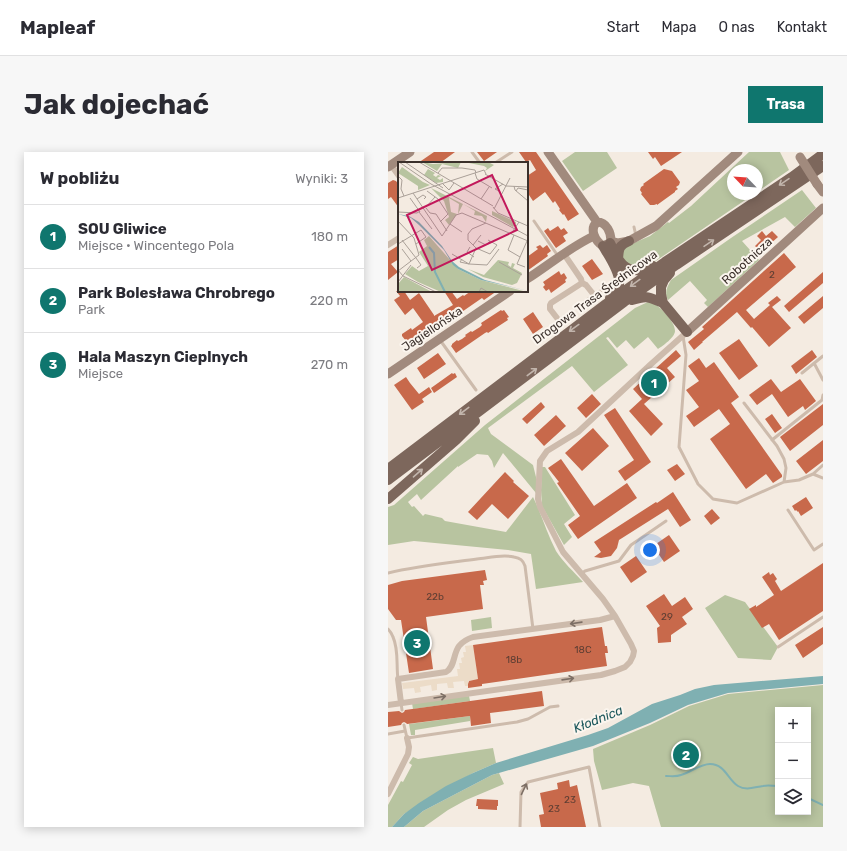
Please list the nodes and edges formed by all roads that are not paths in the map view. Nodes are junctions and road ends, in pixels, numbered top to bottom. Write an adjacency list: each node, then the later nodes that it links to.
1 (410, 152): 10 (street)
2 (472, 152): 8 (lane)
3 (512, 152): 9 (lane)
4 (548, 152): 16 (street)
5 (738, 152): 17 (street)
6 (798, 154): 13 (street, bridge)
7 (821, 154): 24 (main road, Drogowa Trasa Średnicowa, one-way to 24)
8 (479, 162)
9 (497, 162)
10 (390, 166): 12 (street)
11 (823, 166): 25 (main road, Drogowa Trasa Średnicowa, one-way to 11)
12 (398, 175)
13 (820, 188)
14 (823, 208): 36 (street, Robotnicza)
15 (534, 221): 22 (lane)
16 (597, 222): 18 (street); 20 (street)
17 (633, 235): 20 (street); 23 (main road)
18 (594, 236): 20 (street); 22 (street)
19 (398, 239): 21 (street)
20 (609, 241): 23 (main road); 34 (main road)
21 (388, 245)
22 (561, 256): 26 (street); 27 (street)
23 (618, 259): 24 (main road)
24 (664, 262): 34 (main road, Drogowa Trasa Średnicowa, one-way to 34)
25 (676, 265): 32 (main road, Drogowa Trasa Średnicowa); 33 (main road)
26 (528, 278)
27 (582, 283): 30 (street); 35 (street)
28 (602, 290): 30 (lane)
29 (508, 292): 37 (street, Jagiellońska)
30 (594, 296): 31 (lane)
31 (585, 301)
32 (624, 302): 33 (main road); 44 (main road, Drogowa Trasa Średnicowa, one-way to 32)
33 (663, 303): 36 (main road)
34 (606, 304): 49 (main road, Drogowa Trasa Średnicowa, one-way to 49)
35 (557, 318)
36 (685, 334): 53 (lane); 59 (street)
37 (439, 339): 41 (street, Jagiellońska); 43 (lane)
38 (823, 356): 39 (lane)
39 (814, 363): 40 (lane); 42 (lane)
40 (802, 373)
41 (388, 374)
42 (823, 380)
43 (476, 390)
44 (501, 395): 52 (main road, Drogowa Trasa Średnicowa); 54 (main road, one-way to 44)
45 (823, 395): 47 (lane)
46 (744, 404): 47 (lane)
47 (772, 440): 53 (lane)
48 (823, 465): 50 (lane)
49 (388, 469)
50 (813, 474): 51 (lane); 53 (lane)
51 (823, 478)
52 (388, 480)
53 (784, 482)
54 (388, 499)
55 (788, 510): 57 (lane)
56 (666, 521): 59 (lane)
57 (823, 544)
58 (388, 573): 63 (lane)
59 (581, 574): 60 (street)
60 (615, 616): 63 (street, one-way to 63); 66 (street, one-way to 60)
61 (823, 617): 64 (lane)
62 (388, 629): 65 (lane)
63 (532, 629): 65 (street)
64 (778, 647)
65 (398, 679): 66 (street)
66 (401, 703): 67 (street); 69 (lane)
67 (388, 705)
68 (558, 706): 72 (lane)
69 (402, 710)
70 (404, 725): 72 (lane)
71 (388, 734): 72 (lane)
72 (406, 734): 73 (street)
73 (388, 794)
74 (520, 827): 75 (lane, one-way to 75)
75 (600, 827)

